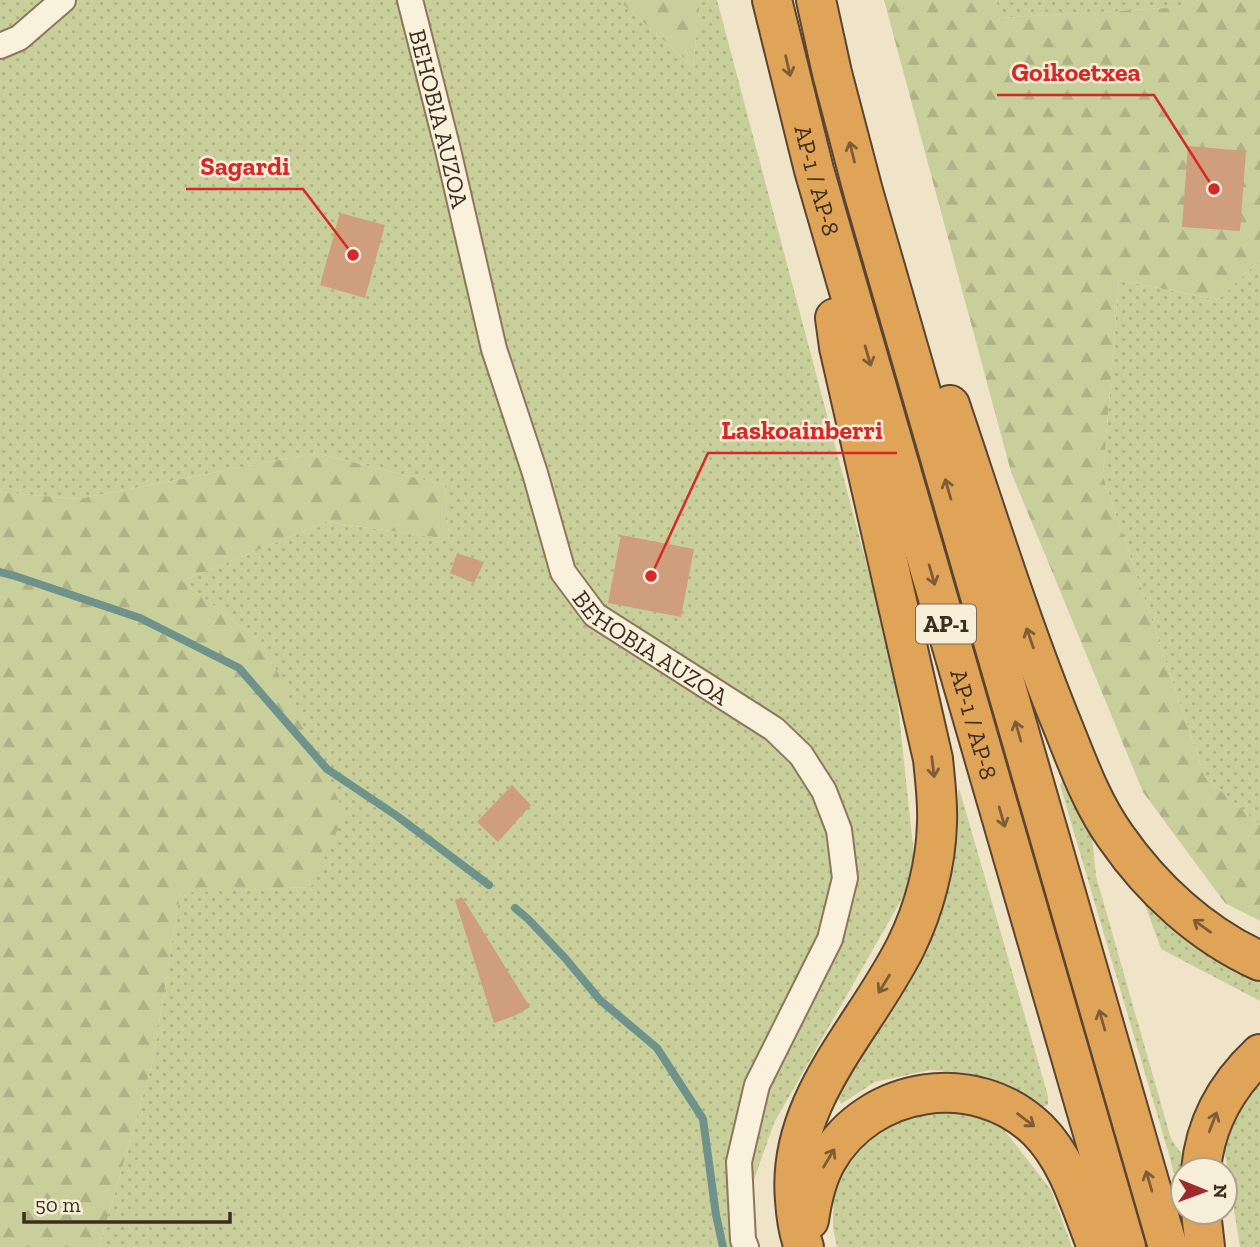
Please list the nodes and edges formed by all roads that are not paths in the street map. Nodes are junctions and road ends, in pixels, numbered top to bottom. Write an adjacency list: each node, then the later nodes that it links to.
1 (63, 0): 5 (street)
2 (410, 0): 12 (street, BEHOBIA AUZOA)
3 (772, 0): 6 (highway, AP-1 / AP-8 / AP-1, one-way to 6)
4 (816, 0): 7 (highway, AP-1 / AP-8 / AP-1, one-way to 4)
5 (0, 46)
6 (814, 170): 13 (highway, one-way to 13); 16 (highway, AP-1 / AP-8 / AP-1, one-way to 16)
7 (863, 191): 8 (highway, one-way to 7); 17 (highway, AP-1 / AP-8 / AP-1, one-way to 7)
8 (1260, 961)
9 (1260, 1055): 10 (highway, one-way to 9)
10 (1203, 1156)
11 (1203, 1226): 18 (highway)
12 (747, 1247)
13 (804, 1247)
14 (811, 1247): 15 (highway, one-way to 15)
15 (1097, 1247)
16 (1126, 1247)
17 (1168, 1247)
18 (1205, 1247)

